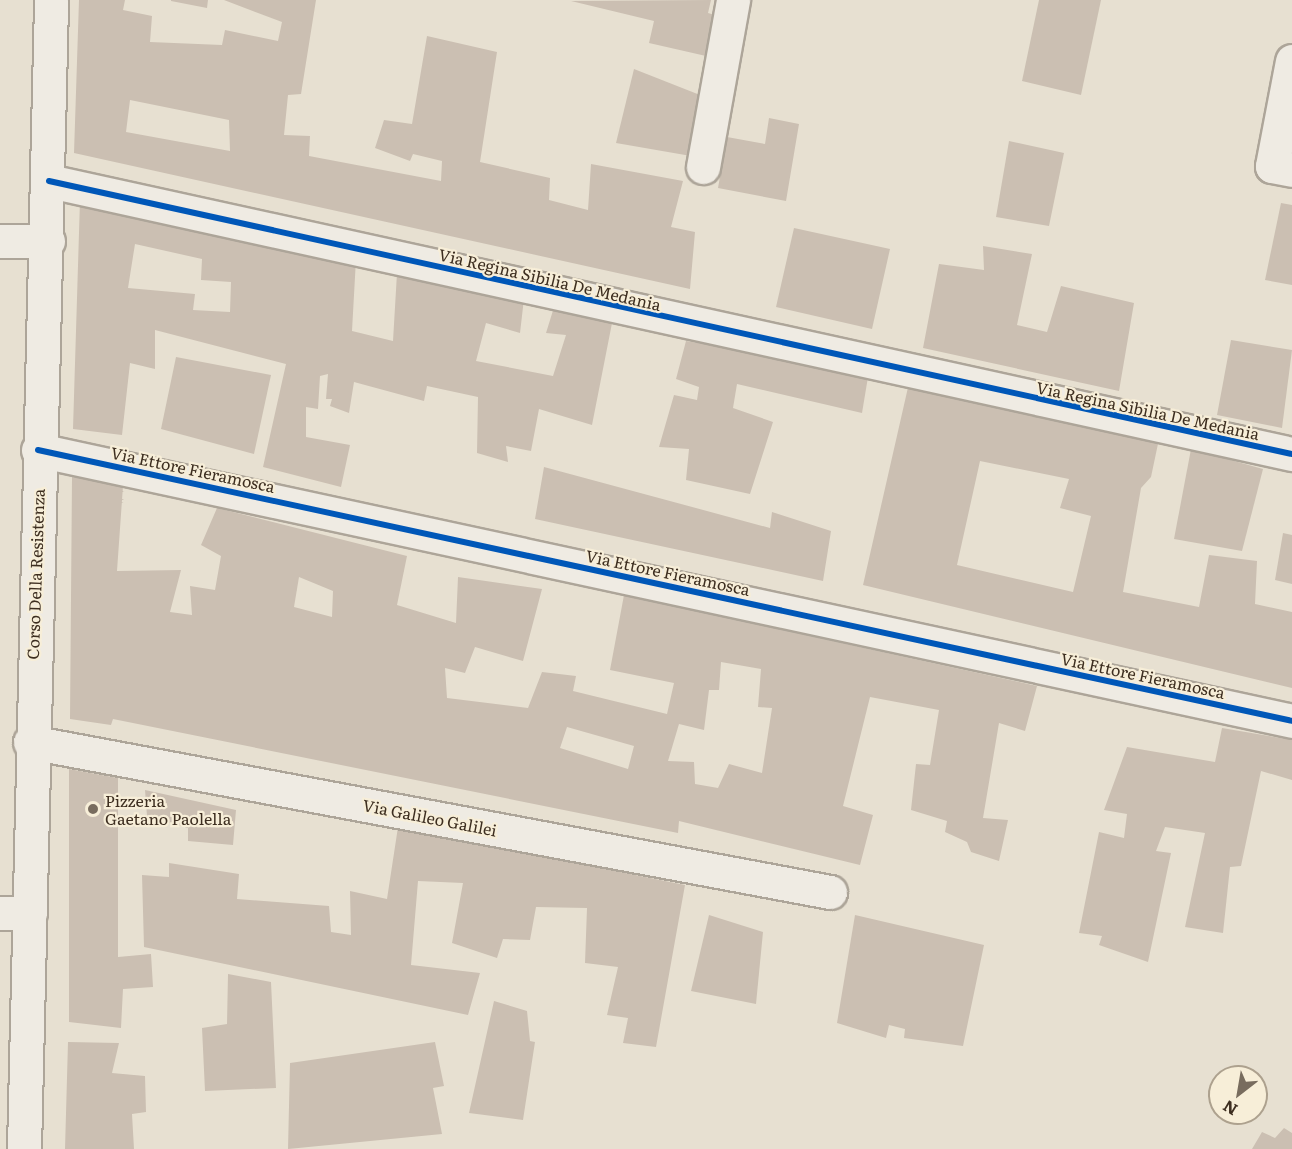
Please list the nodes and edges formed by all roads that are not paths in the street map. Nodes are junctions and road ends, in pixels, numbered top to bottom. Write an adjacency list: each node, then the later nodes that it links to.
1 (51, 0): 6 (street, Corso Della Resistenza)
2 (733, 0): 4 (street)
3 (1292, 61): 5 (street)
4 (703, 166)
5 (1292, 170)
6 (49, 181): 8 (street, Corso Della Resistenza); 10 (street, Via Regina Sibilia De Medania)
7 (0, 241): 8 (street)
8 (48, 241): 9 (street, Corso Della Resistenza)
9 (38, 450): 11 (street, Via Ettore Fieramosca); 12 (street, Corso Della Resistenza)
10 (1292, 454)
11 (1292, 721)
12 (30, 742): 13 (street, Via Galileo Galilei); 14 (street, Corso Della Resistenza)
13 (830, 892)
14 (15, 913): 15 (street, Corso Della Resistenza)
15 (24, 1149)

